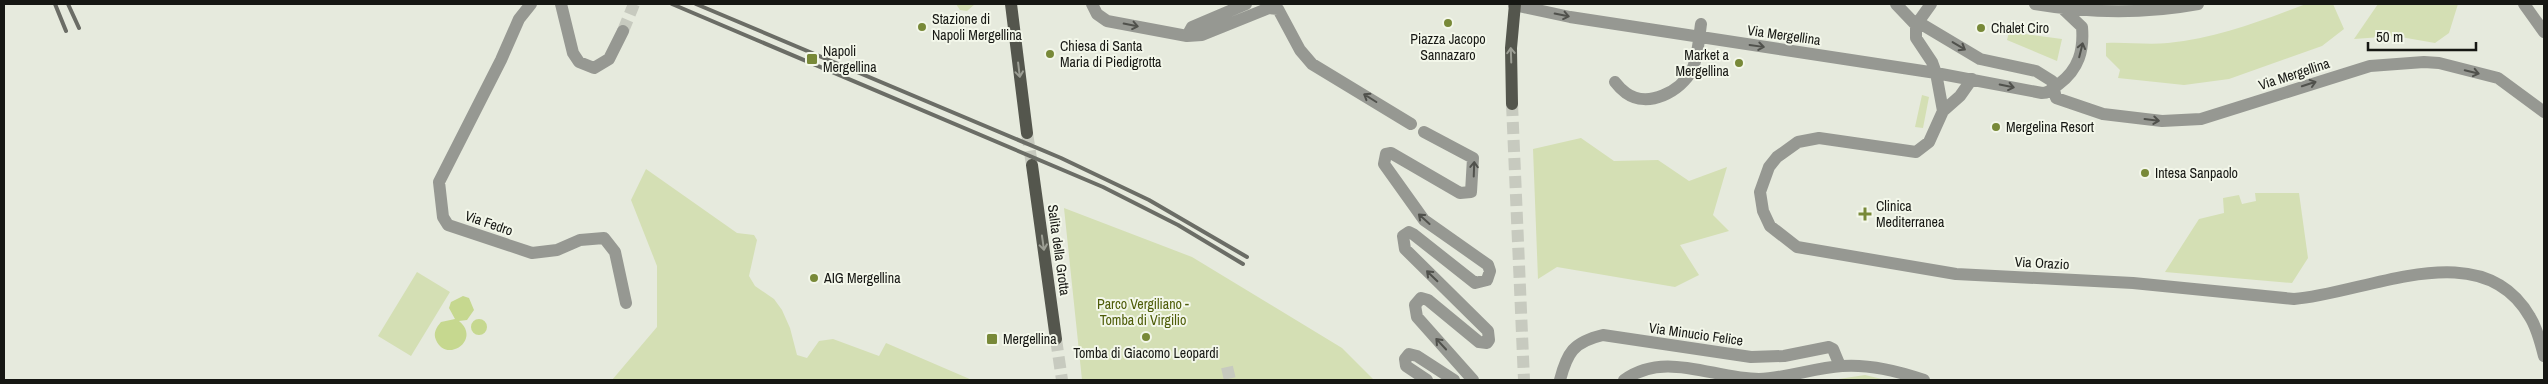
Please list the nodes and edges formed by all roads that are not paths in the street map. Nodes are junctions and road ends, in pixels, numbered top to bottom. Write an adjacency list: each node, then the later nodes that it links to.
1 (531, 4): 30 (street, Via Fedro)
2 (561, 4): 15 (street)
3 (1011, 4): 28 (main road, one-way to 28)
4 (1092, 4): 17 (street, one-way to 17)
5 (1246, 4): 17 (street)
6 (1513, 4): 18 (street, Via Mergellina, one-way to 18); 23 (main road, one-way to 6)
7 (1896, 4): 14 (street)
8 (1931, 4): 14 (street)
9 (2034, 4): 12 (street)
10 (2198, 4): 12 (street)
11 (2524, 4): 16 (street)
12 (2063, 9): 22 (street, one-way to 12)
13 (1701, 24): 18 (street)
14 (1916, 25): 19 (street); 22 (street, Via Mergellina, one-way to 22)
15 (623, 32)
16 (2544, 32)
17 (1187, 36): 26 (street, one-way to 17)
18 (1699, 37): 19 (street, Via Mergellina, one-way to 19); 21 (street)
19 (1936, 73): 20 (street, Via Mergellina); 24 (street)
20 (1972, 79): 22 (street, Via Mergellina, one-way to 22); 24 (street, Via Orazio)
21 (1615, 82)
22 (2054, 88): 25 (street, Via Mergellina, one-way to 25)
23 (1512, 104)
24 (1942, 111): 32 (street, Via Orazio)
25 (2544, 112)
26 (1411, 124)
27 (1424, 132): 36 (street, one-way to 27)
28 (1027, 133)
29 (1032, 165): 31 (main road, Salita della Grotta, one-way to 31)
30 (626, 303)
31 (1056, 339)
32 (2544, 356)
33 (1840, 366): 37 (street, Via Minucio Felice); 38 (street); 39 (street)
34 (1427, 380): 35 (street)
35 (1454, 380)
36 (1473, 380)
37 (1560, 380)
38 (1624, 380)
39 (1924, 380)

